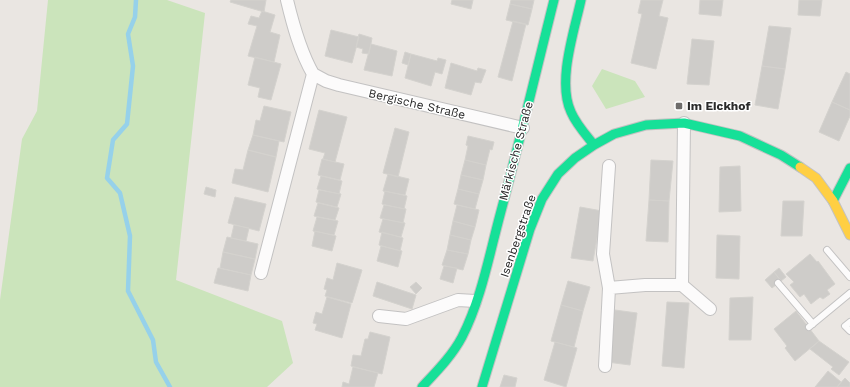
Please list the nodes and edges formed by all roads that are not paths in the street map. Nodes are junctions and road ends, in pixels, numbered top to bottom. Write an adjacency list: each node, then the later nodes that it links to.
1 (287, 0): 4 (street)
2 (554, 0): 6 (street, Märkische Straße)
3 (581, 0): 7 (street)
4 (313, 74): 6 (street, Bergische Straße); 13 (street)
5 (684, 123): 7 (street, Isenbergstraße); 10 (street, Isenbergstraße); 16 (street)
6 (523, 128): 19 (street, Märkische Straße)
7 (594, 145): 26 (street, Isenbergstraße)
8 (609, 166): 17 (street)
9 (850, 168): 10 (street)
10 (833, 201): 11 (street, Isenbergstraße)
11 (850, 236)
12 (826, 250): 14 (lane)
13 (261, 273)
14 (850, 277)
15 (778, 283): 18 (lane)
16 (682, 285): 17 (street); 20 (street)
17 (609, 288): 24 (street)
18 (850, 293)
19 (475, 301): 21 (street); 25 (street, Märkische Straße)
20 (710, 309)
21 (379, 316)
22 (850, 322): 23 (lane)
23 (850, 331)
24 (605, 366)
25 (422, 387)
26 (482, 387)

